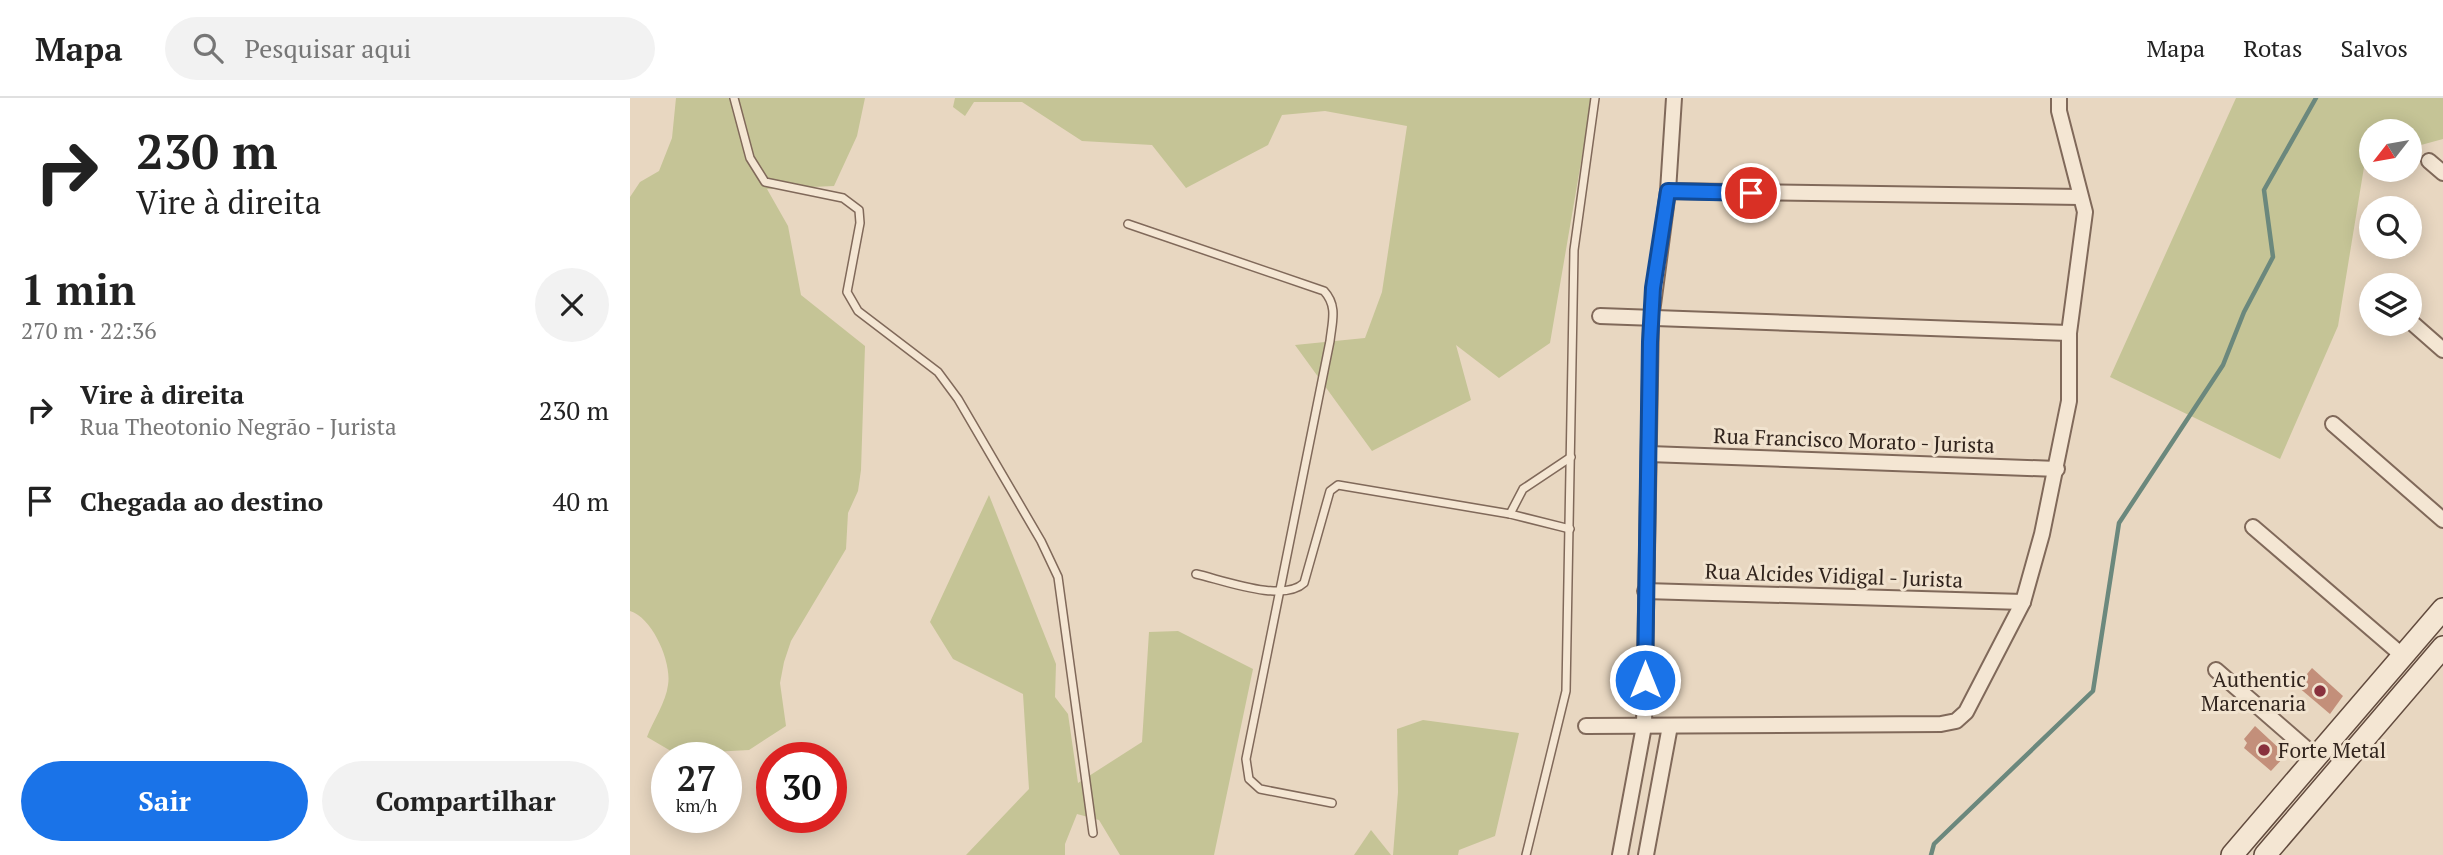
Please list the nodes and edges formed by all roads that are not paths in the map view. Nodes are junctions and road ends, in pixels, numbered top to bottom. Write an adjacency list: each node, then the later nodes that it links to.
1 (734, 98): 36 (lane)
2 (1595, 98): 17 (lane)
3 (1674, 98): 7 (street)
4 (2059, 98): 8 (street)
5 (2429, 161): 6 (street)
6 (2443, 173)
7 (1668, 191): 8 (street); 11 (street)
8 (2080, 197): 13 (street)
9 (1128, 224): 25 (lane)
10 (1600, 316): 11 (street)
11 (1651, 320): 13 (street); 16 (street)
12 (2422, 332): 14 (street)
13 (2069, 333): 18 (street)
14 (2443, 350)
15 (2333, 424): 20 (street)
16 (1649, 454): 18 (street, Rua Francisco Morato - Jurista); 24 (street)
17 (1571, 457): 19 (lane); 22 (lane)
18 (2057, 469): 26 (street)
19 (1510, 514): 22 (lane); 25 (lane)
20 (2443, 520)
21 (2253, 527): 29 (street)
22 (1570, 529): 37 (lane)
23 (1196, 575): 25 (lane)
24 (1645, 591): 26 (street, Rua Alcides Vidigal - Jurista); 32 (street)
25 (1278, 592): 35 (lane)
26 (2022, 602): 33 (street)
27 (2443, 609): 29 (street)
28 (2443, 647): 41 (street)
29 (2403, 656): 34 (street)
30 (2216, 670): 34 (street)
31 (1586, 726): 32 (street)
32 (1644, 726): 33 (street); 38 (street)
33 (1670, 726): 39 (street)
34 (2316, 757): 40 (street)
35 (1332, 803)
36 (1093, 833)
37 (1526, 855)
38 (1620, 855)
39 (1646, 855)
40 (2232, 855)
41 (2265, 855)

